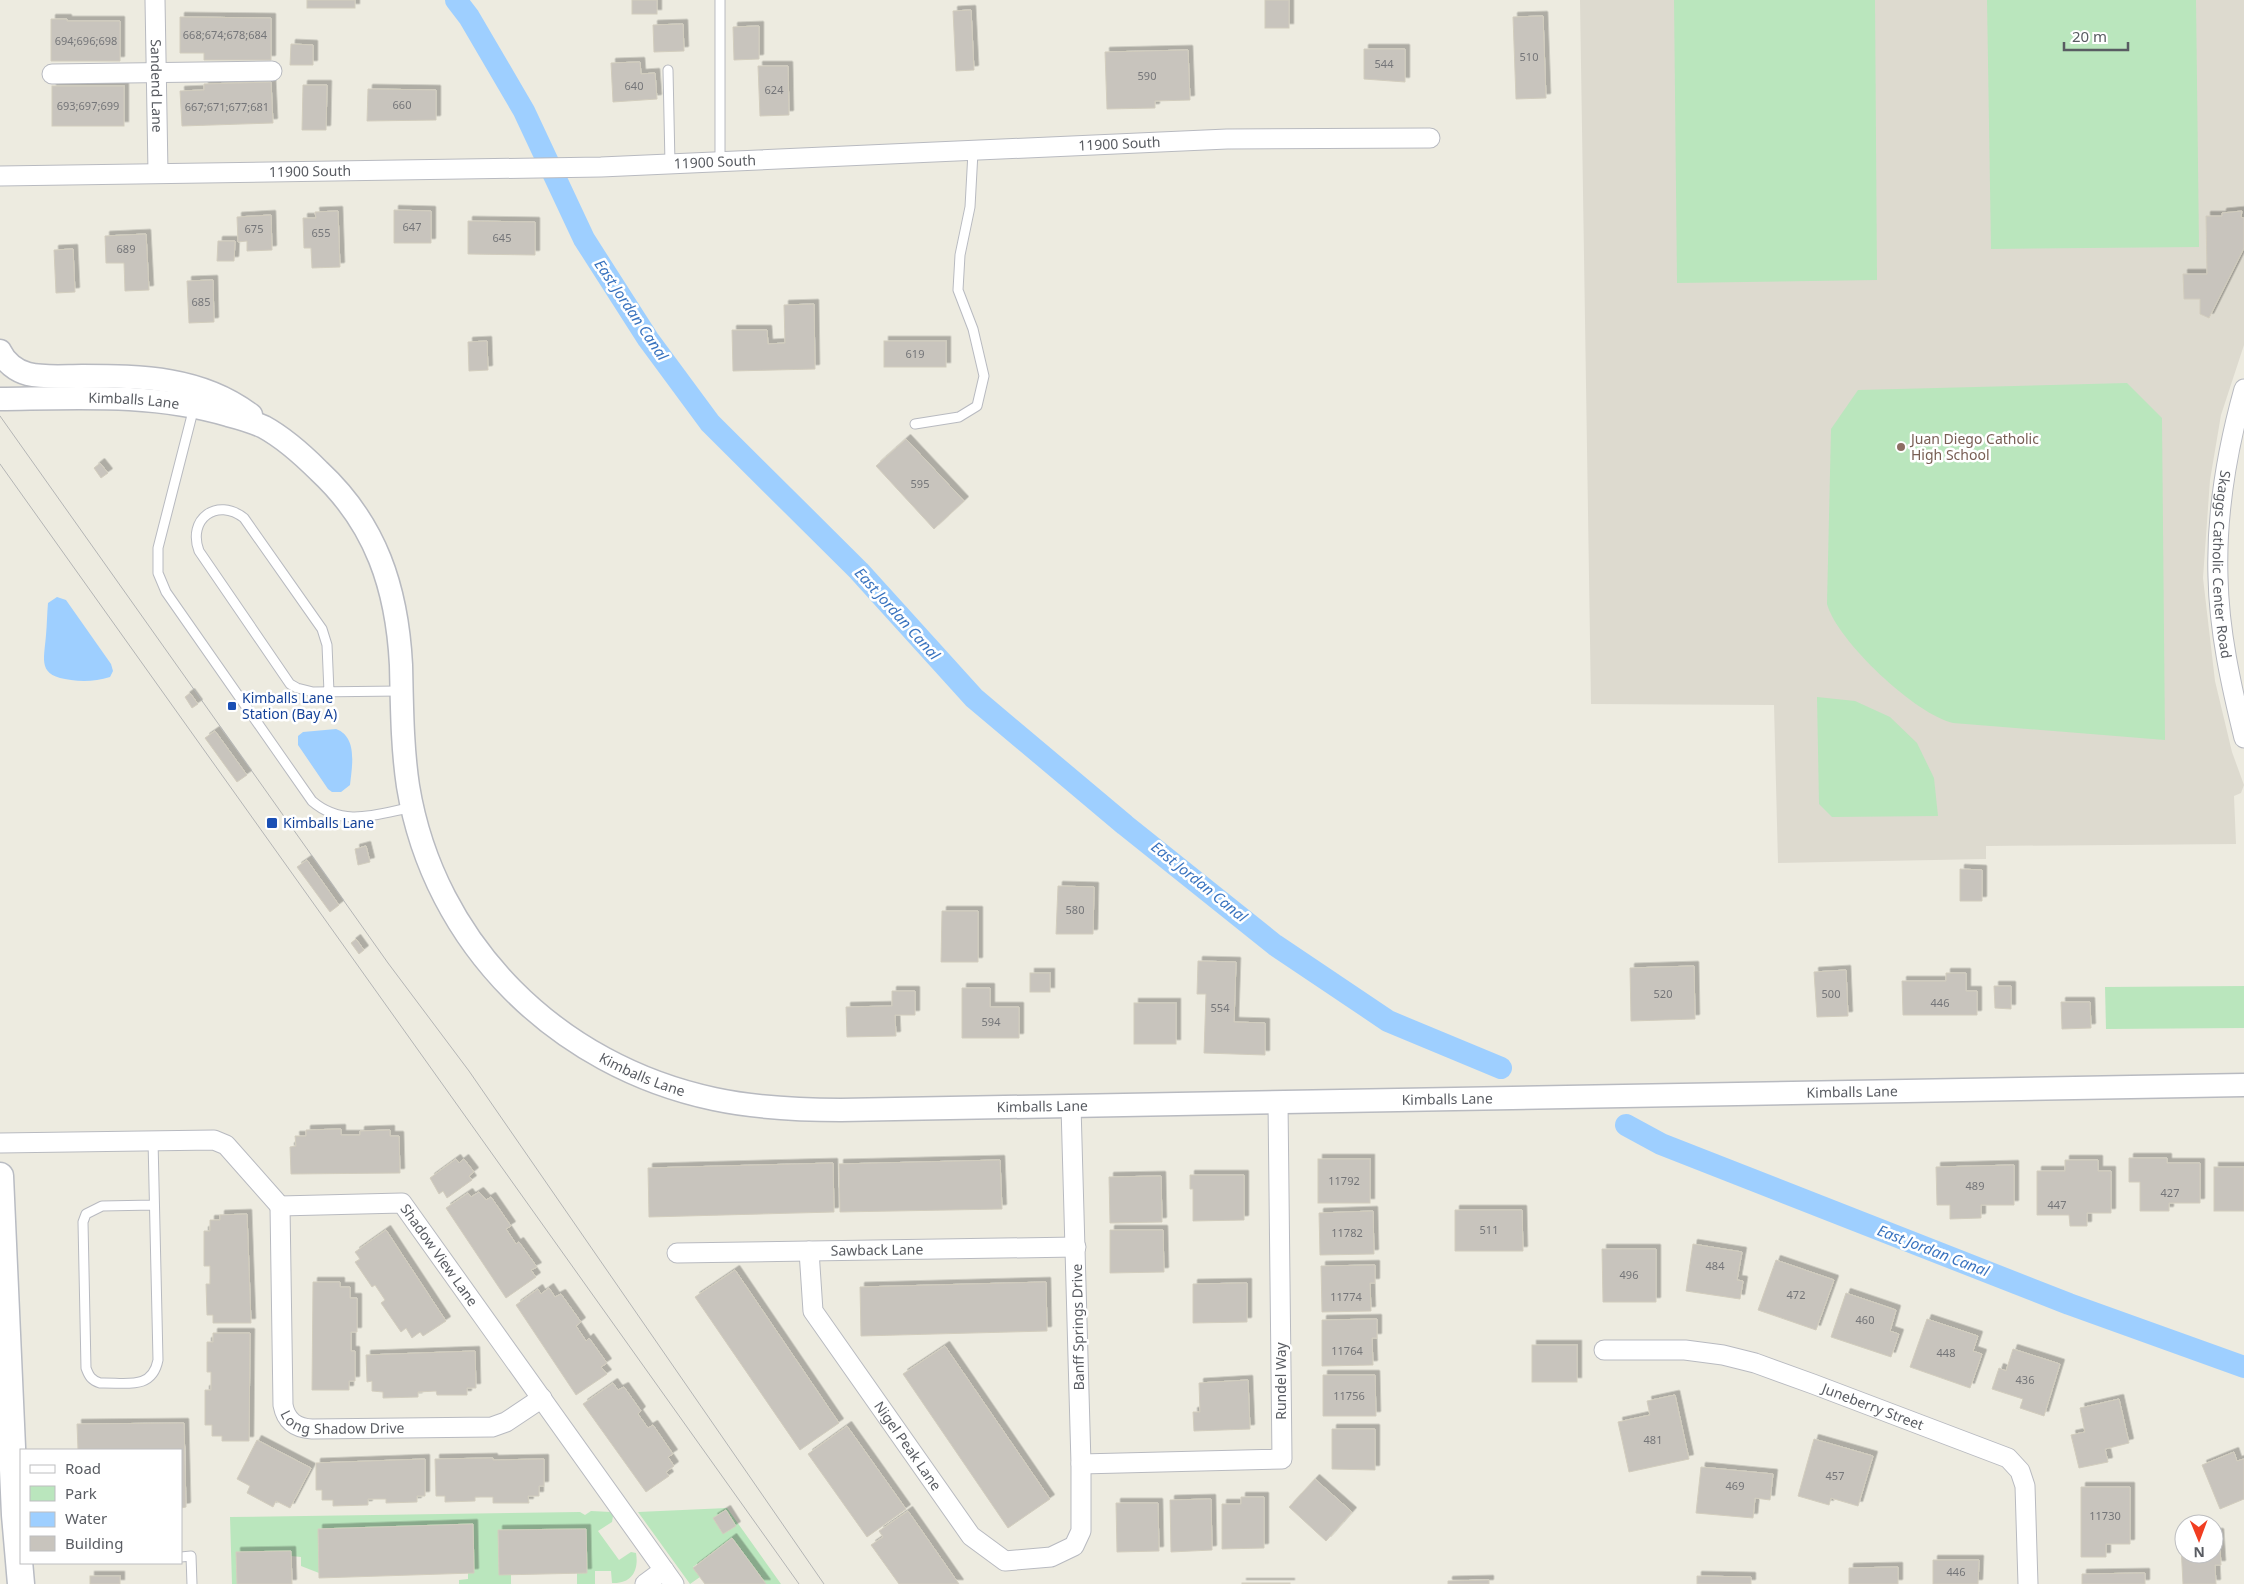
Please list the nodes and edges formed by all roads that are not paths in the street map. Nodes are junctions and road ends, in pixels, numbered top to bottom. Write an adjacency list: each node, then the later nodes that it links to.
1 (155, 0): 5 (street, Sandend Lane)
2 (720, 0): 9 (lane)
3 (668, 70): 10 (lane)
4 (272, 71): 5 (street)
5 (156, 73): 6 (street); 11 (street, Sandend Lane)
6 (52, 74)
7 (1430, 138): 8 (street, 11900 South)
8 (973, 152): 9 (street, 11900 South); 18 (lane)
9 (720, 161): 10 (street, 11900 South)
10 (670, 164): 11 (street, 11900 South)
11 (158, 172): 12 (street, 11900 South)
12 (0, 176)
13 (0, 351): 19 (street)
14 (2244, 389): 22 (street, Skaggs Catholic Center Road)
15 (0, 399): 19 (street, Kimballs Lane)
16 (0, 413): 17 (street, Kimballs Lane)
17 (192, 415): 19 (street, Kimballs Lane); 23 (lane)
18 (915, 424)
19 (264, 428): 20 (street, Kimballs Lane)
20 (401, 691): 21 (lane); 23 (street, Kimballs Lane)
21 (329, 692): 21 (lane)
22 (2244, 738)
23 (413, 808): 26 (street, Kimballs Lane)
24 (2244, 1085): 25 (street, Kimballs Lane)
25 (1278, 1102): 26 (street, Kimballs Lane); 37 (street, Rundel Way)
26 (1071, 1106): 32 (street, Banff Springs Drive)
27 (153, 1140): 28 (street); 30 (lane); 31 (street)
28 (0, 1143)
29 (0, 1176): 41 (main road)
30 (154, 1205): 30 (lane)
31 (280, 1206): 36 (street, Shadow View Lane); 36 (street, Long Shadow Drive)
32 (1076, 1247): 33 (street, Sawback Lane); 37 (street, Banff Springs Drive)
33 (809, 1251): 34 (street, Sawback Lane); 38 (street, Nigel Peak Lane)
34 (677, 1253)
35 (1604, 1350): 44 (street, Juneberry Street)
36 (542, 1398): 40 (street, Shadow View Lane)
37 (1081, 1464): 38 (street, Banff Springs Drive)
38 (1074, 1546)
39 (182, 1556): 42 (lane)
40 (669, 1577): 43 (street)
41 (21, 1584)
42 (192, 1584)
43 (645, 1584)
44 (2028, 1584)

